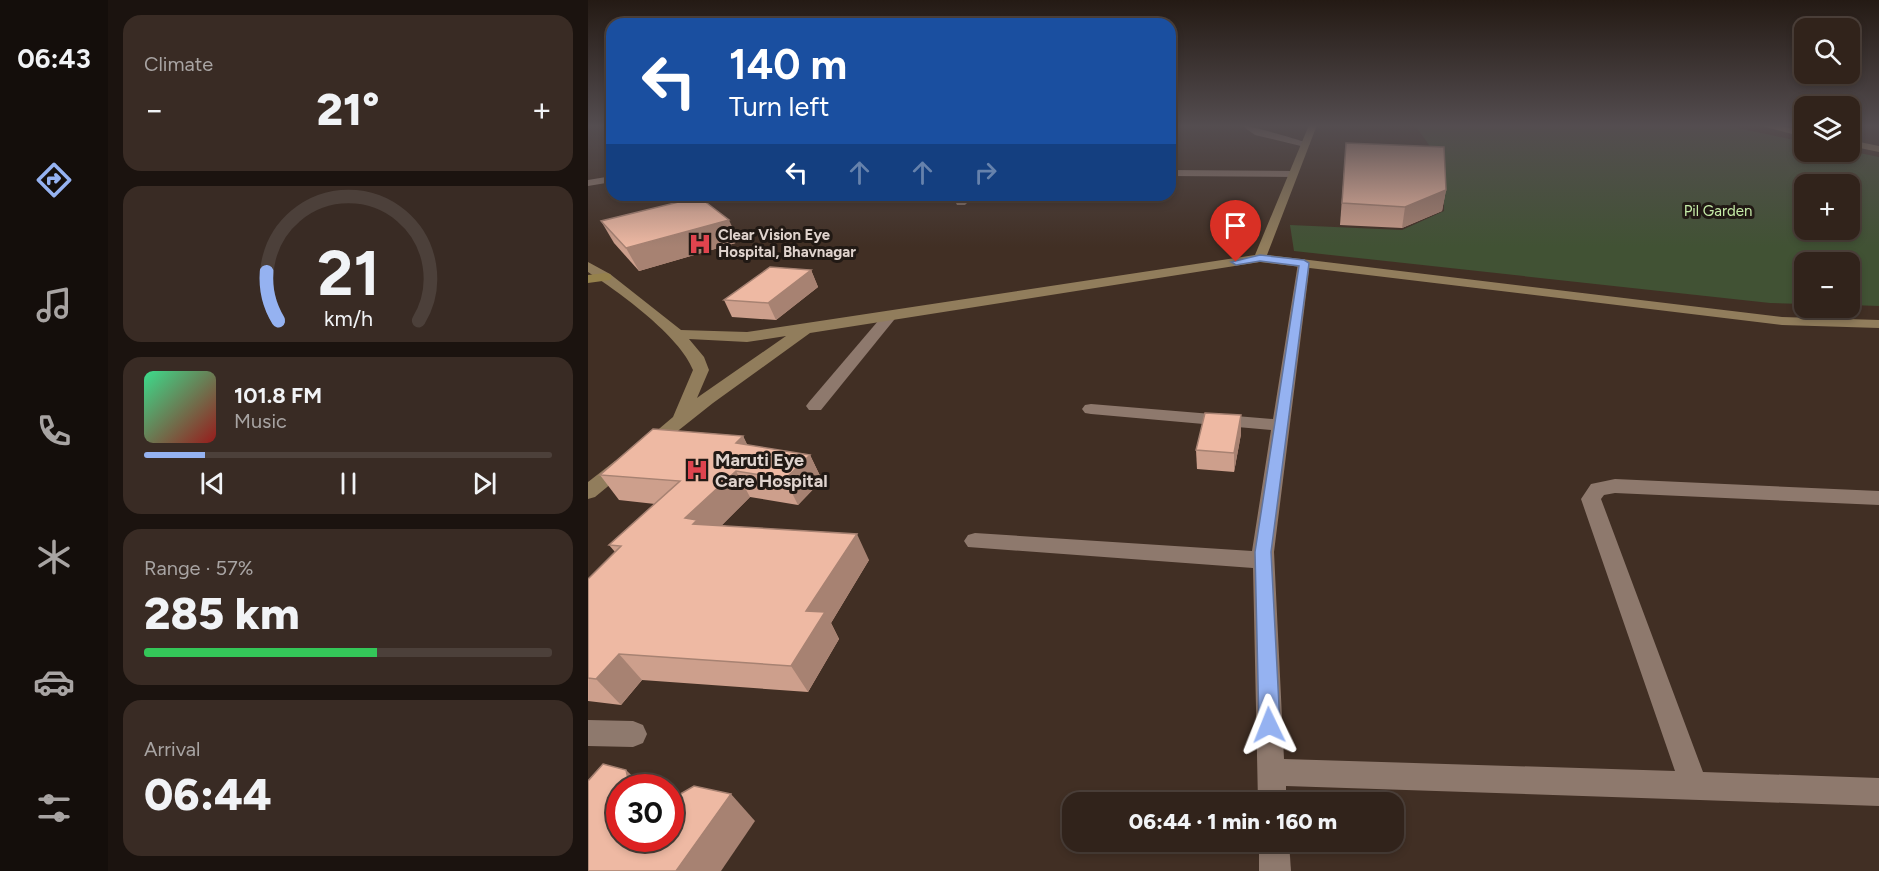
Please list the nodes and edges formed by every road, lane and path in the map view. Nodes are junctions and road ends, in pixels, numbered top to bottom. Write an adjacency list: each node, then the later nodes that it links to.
1 (1296, 166): 3 (main road)
2 (1176, 173): 3 (street)
3 (1293, 174): 6 (main road)
4 (606, 181): 5 (street)
5 (588, 183)
6 (1260, 258): 7 (main road); 11 (main road)
7 (1304, 263): 12 (main road); 18 (street)
8 (588, 266): 9 (main road)
9 (605, 277): 10 (main road); 14 (main road)
10 (588, 279)
11 (889, 317): 13 (main road); 15 (street)
12 (1879, 324)
13 (806, 329): 14 (main road); 17 (main road)
14 (677, 334): 17 (main road)
15 (815, 406)
16 (1091, 409): 18 (street)
17 (680, 420): 19 (main road)
18 (1281, 425): 22 (street)
19 (588, 492)
20 (1879, 498): 26 (street)
21 (975, 541): 22 (street)
22 (1263, 560): 25 (street)
23 (588, 733): 24 (street)
24 (633, 734)
25 (1271, 772): 26 (street); 27 (street)
26 (1694, 786): 28 (street)
27 (1272, 792)
28 (1879, 792)
29 (1274, 852): 30 (street)
30 (1275, 871)

